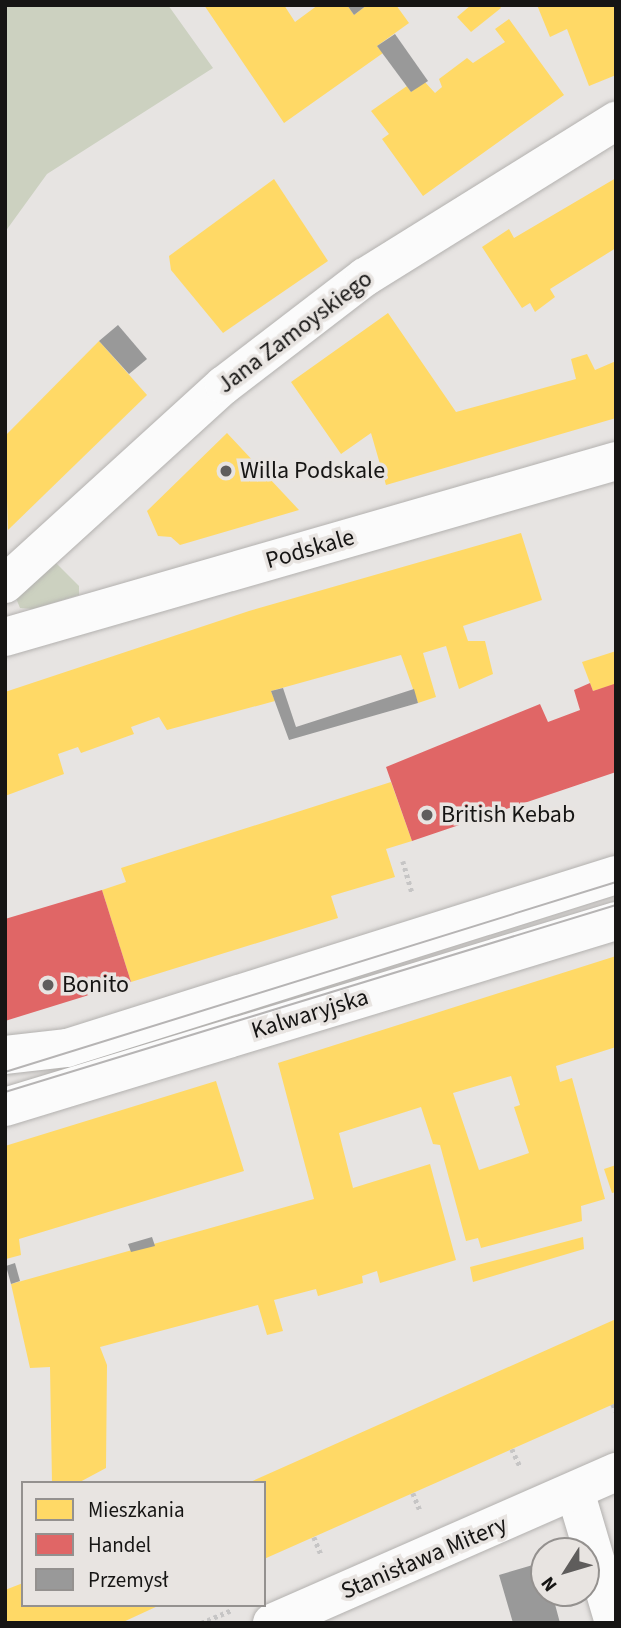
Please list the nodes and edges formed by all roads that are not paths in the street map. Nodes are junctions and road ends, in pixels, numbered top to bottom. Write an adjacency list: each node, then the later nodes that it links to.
1 (616, 121): 3 (street, Jana Zamoyskiego)
2 (616, 460): 4 (street, Podskale)
3 (5, 584)
4 (5, 638)
5 (616, 875): 7 (street, Kalwaryjska)
6 (616, 922): 8 (street, Kalwaryjska)
7 (5, 1055)
8 (5, 1107)
9 (616, 1472): 10 (street, Stanisława Mitery)
10 (575, 1491): 11 (street, Stanisława Mitery); 12 (street)
11 (272, 1623)
12 (614, 1623)

